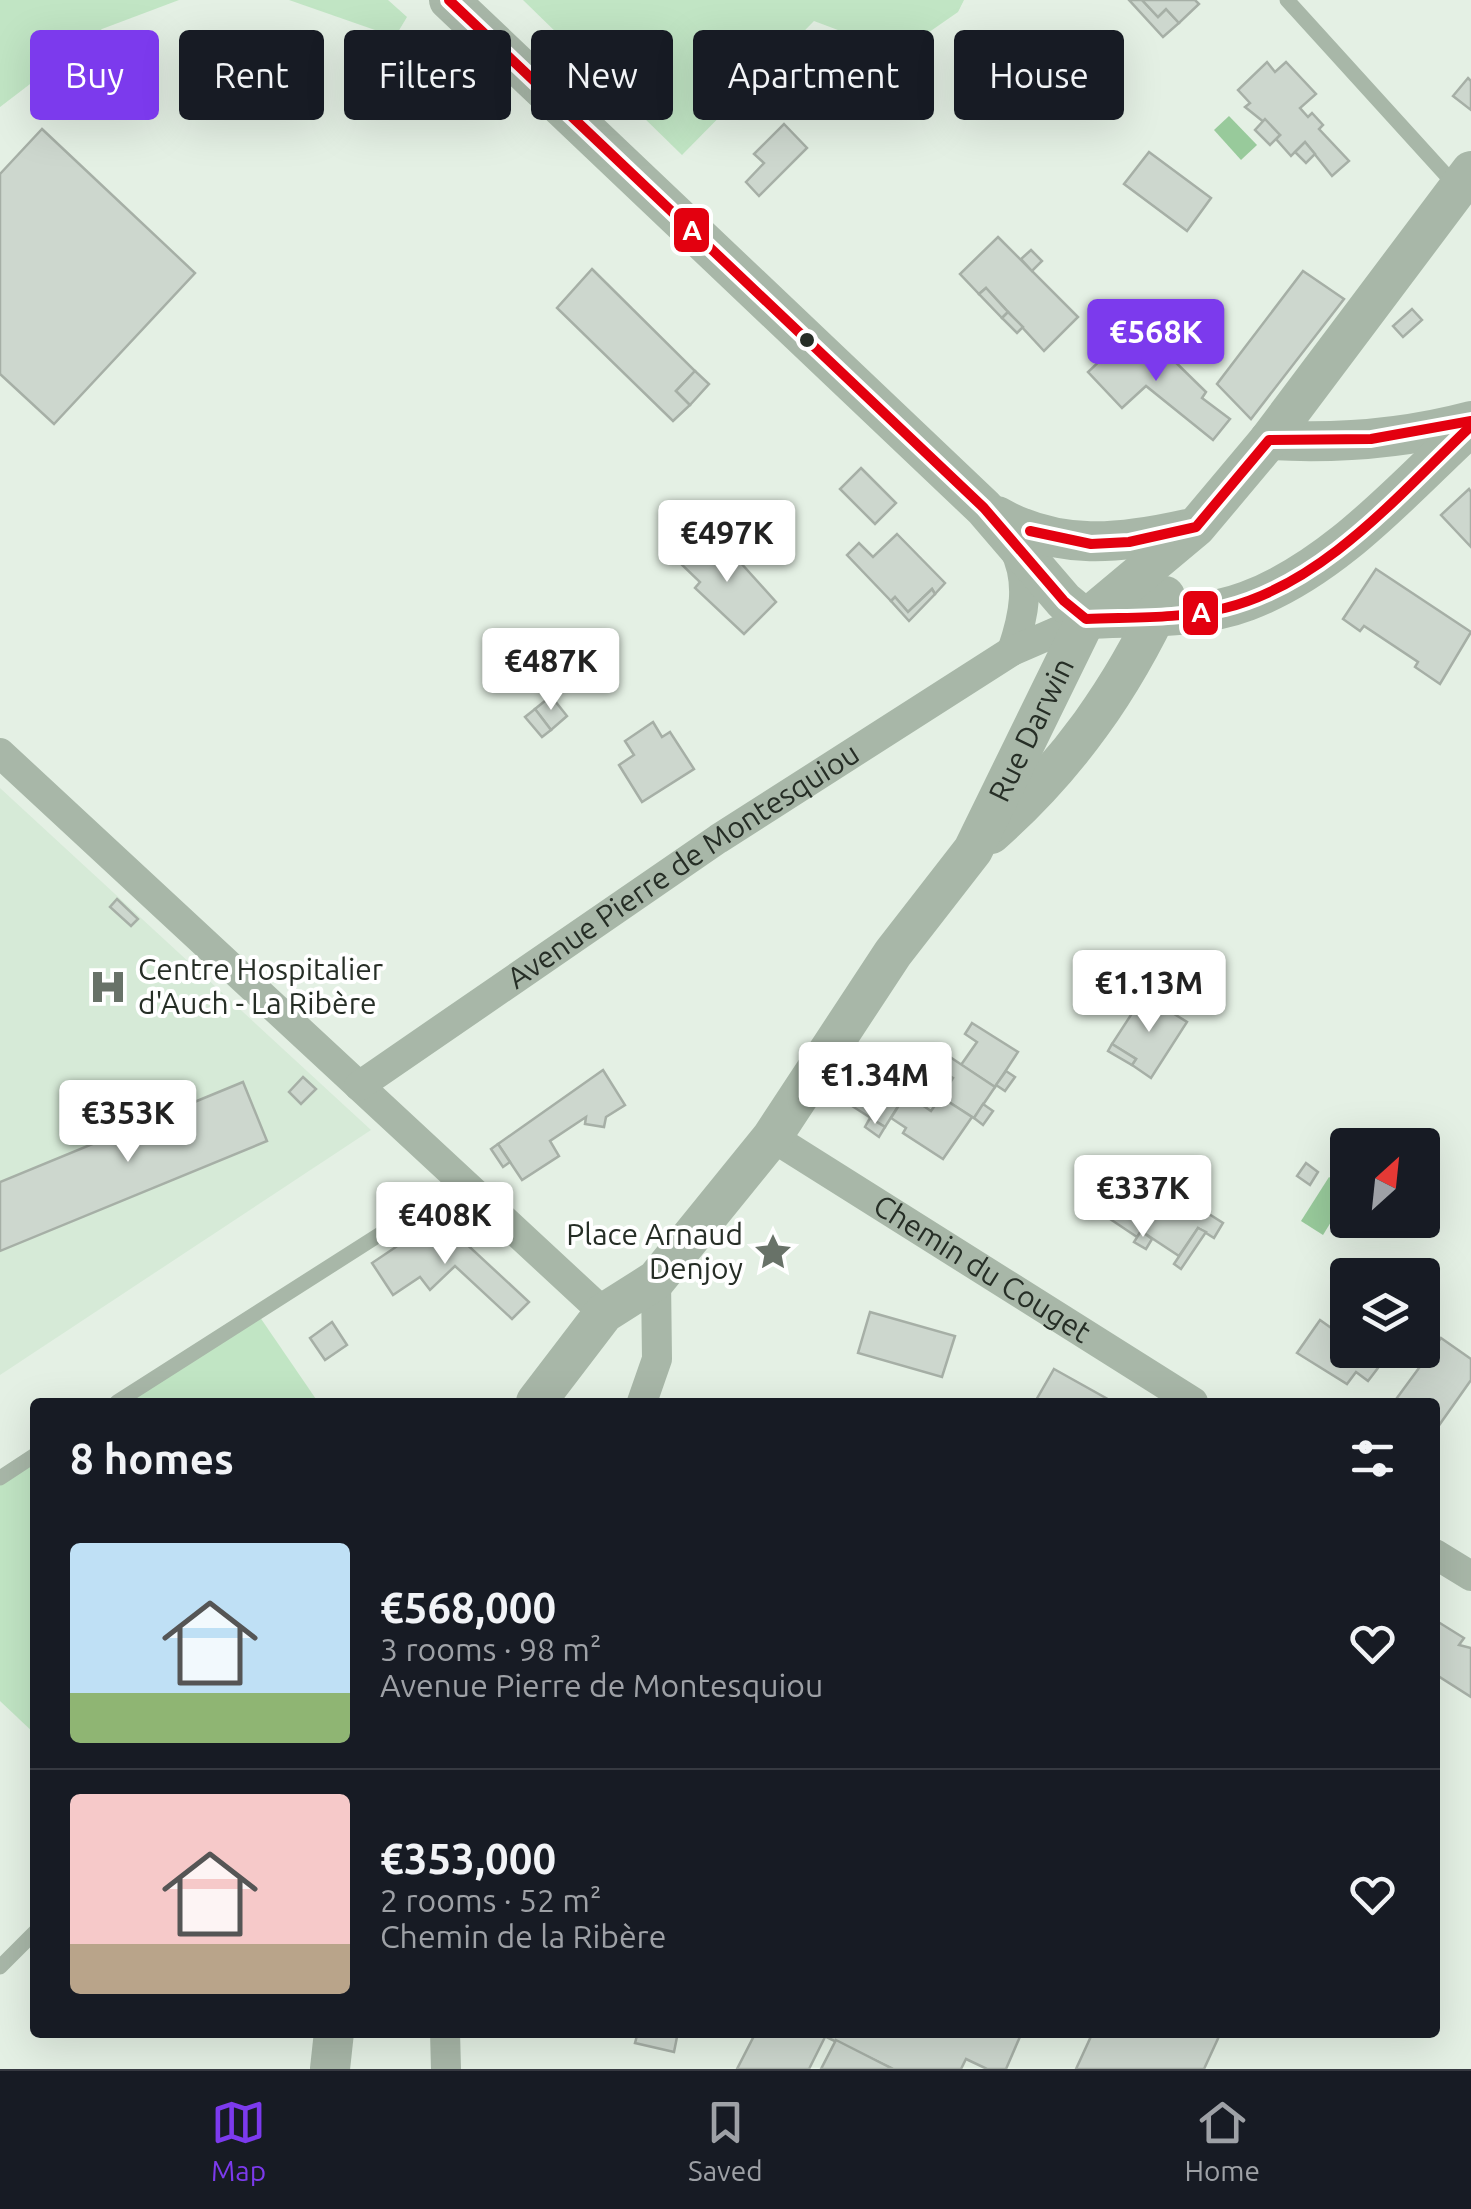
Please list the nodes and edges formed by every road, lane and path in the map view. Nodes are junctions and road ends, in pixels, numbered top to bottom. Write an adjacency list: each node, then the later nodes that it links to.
1 (449, 0): 6 (street)
2 (1287, 0): 3 (lane)
3 (1465, 180): 5 (street, Avenue Pierre de Montesquiou)
4 (1471, 424): 5 (street, Rue Darwin); 10 (street, Rue Darwin)
5 (1269, 440): 7 (street, Avenue Pierre de Montesquiou)
6 (984, 508): 7 (street); 8 (street)
7 (1196, 528): 9 (street, Avenue Pierre de Montesquiou); 10 (street, Avenue Pierre de Montesquiou)
8 (1011, 540): 9 (street); 11 (street)
9 (1100, 607): 10 (street, Rue Darwin); 11 (street, Avenue Pierre de Montesquiou); 13 (street, Rue Darwin)
10 (1156, 616): 13 (street, Rue Darwin)
11 (1012, 651): 14 (street, Avenue Pierre de Montesquiou)
12 (0, 753): 14 (street)
13 (974, 850): 15 (street, Rue Darwin)
14 (359, 1086): 16 (street)
15 (772, 1136): 17 (street); 22 (street, Chemin du Couget)
16 (462, 1182): 18 (street); 19 (lane)
17 (656, 1280): 18 (street); 21 (street)
18 (604, 1313): 20 (street)
19 (123, 1398)
20 (539, 1398)
21 (643, 1398)
22 (1187, 1398)
23 (30, 1458): 24 (lane)
24 (0, 1478)
25 (1440, 1557): 26 (street)
26 (1471, 1576)
27 (30, 1937): 28 (lane)
28 (0, 1967)
29 (333, 2038): 31 (street)
30 (445, 2038): 32 (street)
31 (330, 2069)
32 (446, 2069)

